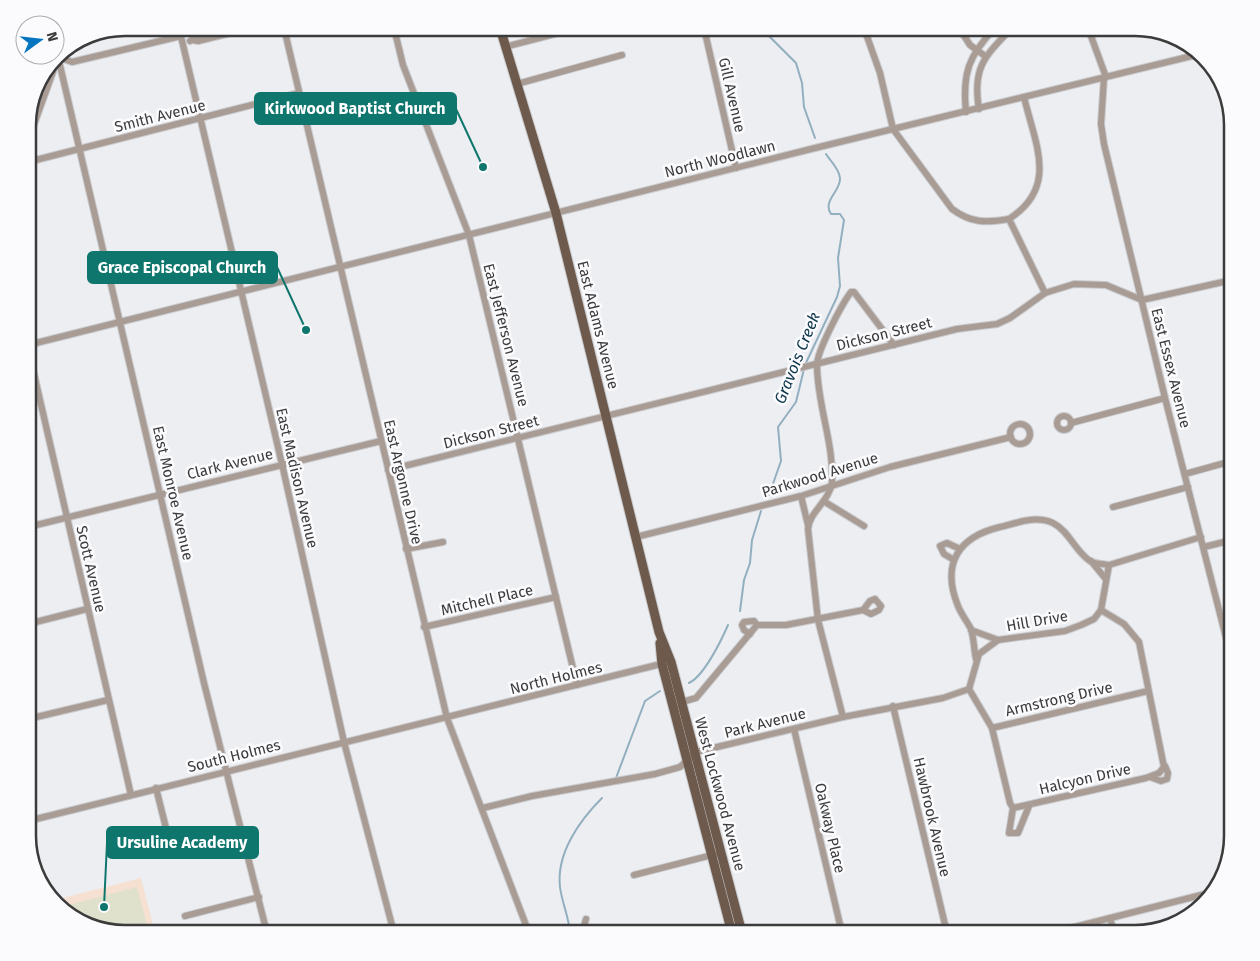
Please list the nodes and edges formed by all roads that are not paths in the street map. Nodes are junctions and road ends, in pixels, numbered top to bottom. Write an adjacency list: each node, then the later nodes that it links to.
1 (181, 36): 14 (street, East Madison Avenue)
2 (197, 36): 15 (street)
3 (218, 36): 15 (street)
4 (286, 36): 26 (street, East Argonne Drive)
5 (396, 36): 38 (street, East Jefferson Avenue)
6 (502, 36): 16 (main road, East Adams Avenue)
7 (542, 36): 16 (street)
8 (706, 36): 35 (street, Gill Avenue)
9 (867, 36): 32 (street)
10 (965, 36): 17 (street)
11 (988, 36): 17 (street)
12 (1004, 36): 19 (street)
13 (1091, 36): 24 (street, East Essex Avenue)
14 (182, 39): 15 (street); 21 (street); 31 (street, East Madison Avenue)
15 (193, 40)
16 (505, 46): 25 (main road, East Adams Avenue)
17 (976, 50): 19 (street); 29 (street)
18 (622, 55): 25 (street)
19 (985, 56): 28 (street)
20 (1191, 56): 24 (street, North Woodlawn)
21 (66, 59)
22 (60, 65): 33 (street, East Monroe Avenue)
23 (50, 77): 30 (street)
24 (1105, 77): 27 (street, North Woodlawn); 43 (street, East Essex Avenue)
25 (517, 84): 36 (main road, East Adams Avenue)
26 (299, 93): 31 (street, Smith Avenue); 39 (street, East Argonne Drive)
27 (1024, 97): 28 (street, North Woodlawn); 37 (street)
28 (979, 108): 29 (street, North Woodlawn)
29 (966, 112): 32 (street, North Woodlawn)
30 (36, 117)
31 (199, 119): 33 (street, Smith Avenue); 41 (street, East Madison Avenue)
32 (893, 128): 35 (street, North Woodlawn); 37 (street)
33 (79, 150): 34 (street, Smith Avenue); 44 (street, East Monroe Avenue)
34 (36, 160)
35 (736, 168): 36 (street, North Woodlawn)
36 (556, 213): 38 (street, North Woodlawn); 50 (main road, East Adams Avenue)
37 (1008, 219): 42 (street)
38 (469, 235): 39 (street, North Woodlawn); 53 (street, East Jefferson Avenue)
39 (339, 267): 41 (street, North Woodlawn); 54 (street, East Argonne Drive)
40 (1224, 282): 43 (street)
41 (240, 293): 44 (street, North Woodlawn); 56 (street, East Madison Avenue)
42 (1045, 293): 43 (street, Dickson Street); 46 (street, Dickson Street)
43 (1142, 300): 49 (street, East Essex Avenue)
44 (121, 321): 45 (street, North Woodlawn); 61 (street, East Monroe Avenue)
45 (36, 344)
46 (894, 345): 47 (street, Dickson Street); 47 (street)
47 (813, 364): 50 (street, Dickson Street); 59 (street)
48 (36, 382): 65 (street, Scott Avenue)
49 (1165, 398): 51 (street); 58 (street, East Essex Avenue)
50 (606, 417): 53 (street, Dickson Street); 69 (main road, East Adams Avenue)
51 (1071, 423)
52 (1010, 437): 59 (street, Parkwood Avenue)
53 (518, 438): 57 (street, Dickson Street); 80 (street, East Jefferson Avenue)
54 (380, 441): 56 (street, Clark Avenue); 57 (street, East Argonne Drive)
55 (1224, 463): 58 (street)
56 (282, 464): 61 (street, Clark Avenue); 105 (street, East Madison Avenue)
57 (388, 470): 74 (street, East Argonne Drive)
58 (1185, 474): 60 (street, East Essex Avenue)
59 (832, 485): 62 (street, Parkwood Avenue); 63 (street)
60 (1188, 487): 64 (street); 70 (street, East Essex Avenue)
61 (161, 494): 65 (street, Clark Avenue); 108 (street, East Monroe Avenue)
62 (801, 496): 67 (street); 69 (street, Parkwood Avenue)
63 (825, 502): 67 (street); 68 (street)
64 (1113, 507)
65 (66, 518): 66 (street, Clark Avenue); 81 (street, Scott Avenue)
66 (36, 525)
67 (808, 525): 84 (street)
68 (864, 526)
69 (636, 537): 93 (main road, East Adams Avenue)
70 (1201, 537): 73 (street, East Essex Avenue); 78 (street)
71 (443, 542): 74 (street)
72 (1224, 542): 73 (street)
73 (1204, 547): 88 (street, East Essex Avenue)
74 (406, 549): 87 (street, East Argonne Drive)
75 (960, 549): 76 (street); 76 (street); 77 (street)
76 (954, 560): 89 (street)
77 (1090, 561): 78 (street); 79 (street)
78 (1109, 565): 79 (street)
79 (1105, 578): 83 (street)
80 (556, 597): 87 (street, Mitchell Place); 94 (street, East Jefferson Avenue)
81 (87, 609): 85 (street); 97 (street, Scott Avenue)
82 (862, 610): 84 (street)
83 (1101, 610): 91 (street, Hill Drive); 96 (street)
84 (818, 620): 86 (street); 101 (street)
85 (36, 622)
86 (757, 625): 90 (street); 90 (street)
87 (424, 627): 102 (street, East Argonne Drive)
88 (1224, 628)
89 (971, 630): 91 (street, Hill Drive); 92 (street)
90 (750, 634): 98 (street)
91 (998, 640): 92 (street, Hill Drive)
92 (976, 660): 95 (street)
93 (667, 663): 94 (street, North Holmes); 98 (main road, West Lockwood Avenue); 107 (main road, West Lockwood Avenue)
94 (577, 686): 102 (street, North Holmes)
95 (969, 689): 99 (street, Park Avenue); 103 (street, Armstrong Drive)
96 (1148, 691): 103 (street, Armstrong Drive); 111 (street, Halcyon Drive)
97 (108, 700): 100 (street); 110 (street, Scott Avenue)
98 (682, 702): 106 (main road, West Lockwood Avenue)
99 (892, 706): 101 (street, Park Avenue); 131 (street, Hawbrook Avenue)
100 (36, 717)
101 (843, 717): 104 (street, Park Avenue)
102 (447, 718): 105 (street, South Holmes); 112 (street, East Argonne Drive)
103 (992, 728): 113 (street)
104 (794, 729): 106 (street, Park Avenue); 130 (street, Oakway Place)
105 (344, 742): 108 (street, South Holmes); 125 (street, East Madison Avenue)
106 (696, 752): 107 (street, Park Avenue); 116 (main road, West Lockwood Avenue)
107 (686, 760): 112 (street, Park Avenue); 117 (main road, West Lockwood Avenue)
108 (226, 770): 109 (street, South Holmes); 120 (street, East Monroe Avenue)
109 (156, 788): 110 (street, South Holmes); 115 (street)
110 (130, 795): 114 (street, South Holmes)
111 (1029, 806): 113 (street, Halcyon Drive); 113 (street)
112 (483, 808): 126 (street, East Argonne Drive)
113 (1013, 808)
114 (36, 819)
115 (169, 840)
116 (722, 853): 117 (street); 129 (main road, West Lockwood Avenue)
117 (710, 856): 118 (street); 128 (main road, West Lockwood Avenue)
118 (634, 875)
119 (1201, 895): 122 (street)
120 (259, 897): 121 (street); 124 (street, East Monroe Avenue)
121 (185, 916)
122 (1110, 918): 132 (street); 133 (street)
123 (586, 919): 127 (street)
124 (265, 925)
125 (392, 925)
126 (526, 925)
127 (584, 925)
128 (729, 925)
129 (740, 925)
130 (840, 925)
131 (945, 925)
132 (1084, 925)
133 (1112, 925)

